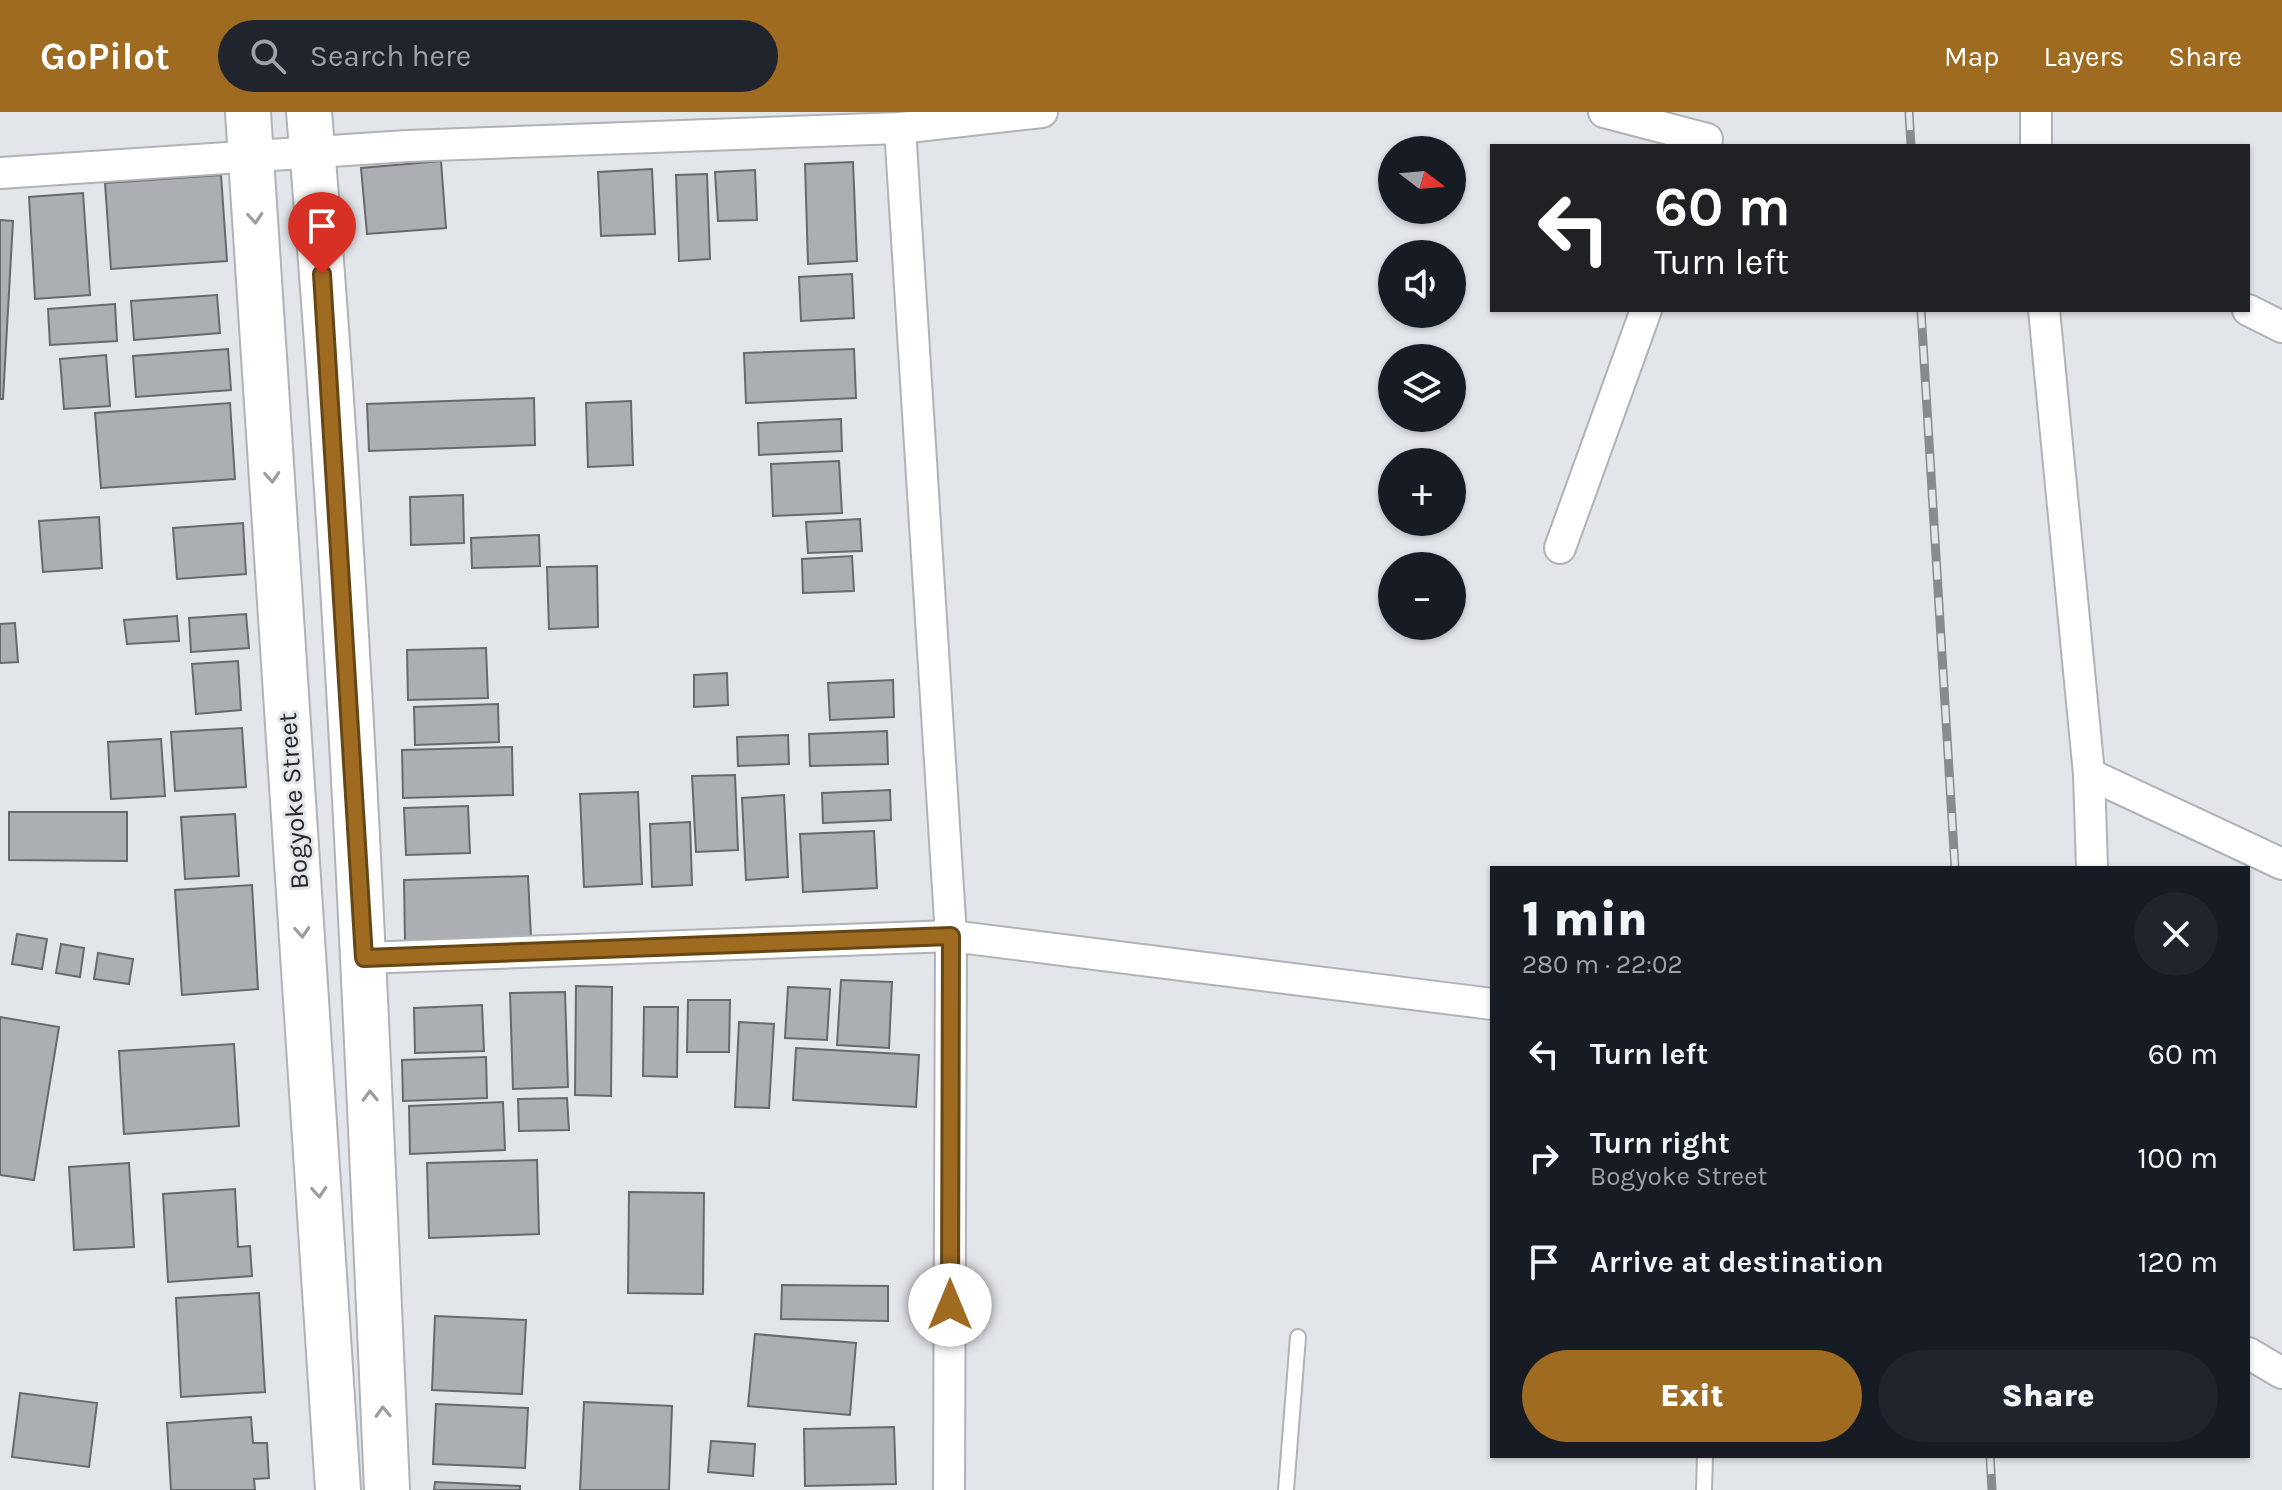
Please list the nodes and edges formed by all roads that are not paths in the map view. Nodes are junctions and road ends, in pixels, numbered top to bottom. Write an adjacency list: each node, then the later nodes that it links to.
1 (248, 112): 9 (main road, Bogyoke Street)
2 (1042, 112): 5 (street)
3 (1604, 112): 7 (street)
4 (2036, 112): 8 (street)
5 (900, 128): 6 (street); 19 (street)
6 (311, 132): 9 (street); 20 (main road)
7 (1706, 144)
8 (2036, 144)
9 (251, 155): 10 (street); 26 (main road, Bogyoke Street, one-way to 26)
10 (0, 173)
11 (2250, 311): 14 (street)
12 (1645, 312): 15 (street)
13 (2044, 312): 16 (street)
14 (2282, 327)
15 (1560, 548)
16 (2089, 774): 17 (street); 18 (street)
17 (2282, 864)
18 (2092, 866)
19 (951, 936): 20 (street); 21 (street); 28 (street)
20 (364, 958): 27 (main road, one-way to 20)
21 (1490, 1004)
22 (1298, 1337): 29 (lane)
23 (2250, 1354): 24 (street)
24 (2282, 1373)
25 (1705, 1458): 30 (lane)
26 (338, 1490)
27 (387, 1490)
28 (949, 1490)
29 (1286, 1490)
30 (1704, 1490)

